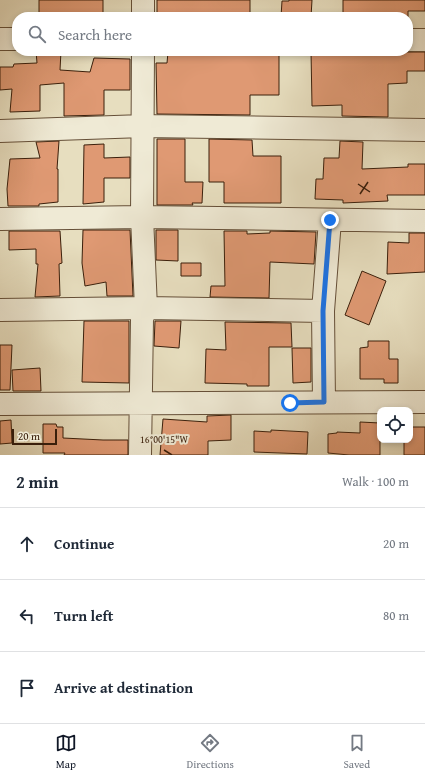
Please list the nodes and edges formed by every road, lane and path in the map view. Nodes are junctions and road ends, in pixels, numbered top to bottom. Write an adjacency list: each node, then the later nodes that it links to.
1 (143, 0): 2 (street)
2 (143, 12)
3 (0, 39): 4 (street)
4 (12, 39)
5 (413, 40): 6 (street)
6 (425, 40)
7 (143, 56): 8 (street)
8 (143, 126): 9 (street); 10 (street); 11 (street)
9 (425, 130)
10 (0, 131)
11 (142, 217): 12 (street); 13 (street); 15 (street)
12 (0, 219)
13 (330, 220): 14 (street); 17 (street)
14 (425, 221)
15 (146, 308): 16 (street); 17 (street); 20 (street)
16 (0, 310)
17 (323, 311): 18 (street)
18 (324, 402): 19 (street); 20 (street)
19 (425, 402)
20 (140, 403): 21 (street); 22 (street)
21 (0, 404)
22 (140, 455)

